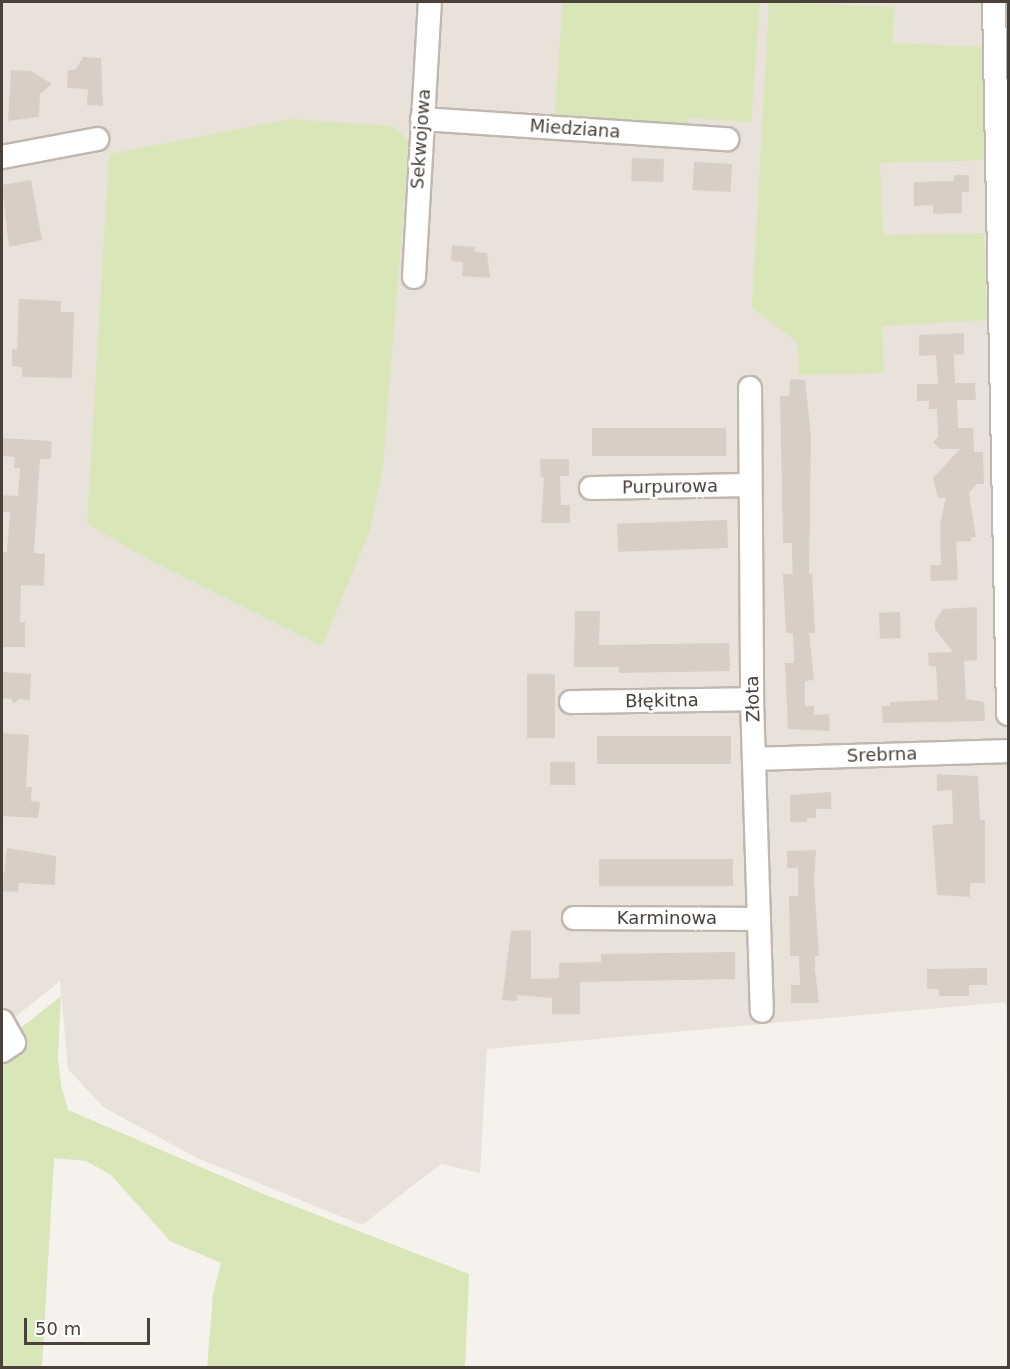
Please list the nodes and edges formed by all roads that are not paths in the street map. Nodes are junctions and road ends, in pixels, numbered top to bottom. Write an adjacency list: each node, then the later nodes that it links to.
1 (430, 2): 3 (street, Sekwojowa)
2 (994, 2): 13 (street)
3 (423, 119): 5 (street, Miedziana); 7 (street, Sekwojowa)
4 (97, 139): 6 (street)
5 (727, 140)
6 (2, 157)
7 (414, 277)
8 (750, 387): 9 (street, Złota)
9 (750, 485): 10 (street, Purpurowa); 11 (street, Złota)
10 (591, 488)
11 (752, 699): 12 (street, Błękitna); 15 (street, Złota)
12 (571, 702)
13 (1008, 714)
14 (1008, 752): 15 (street, Srebrna)
15 (755, 759): 17 (street, Złota)
16 (574, 918): 17 (street, Karminowa)
17 (759, 919): 18 (street, Złota)
18 (762, 1011)
19 (2, 1021): 20 (street)
20 (8, 1047)

